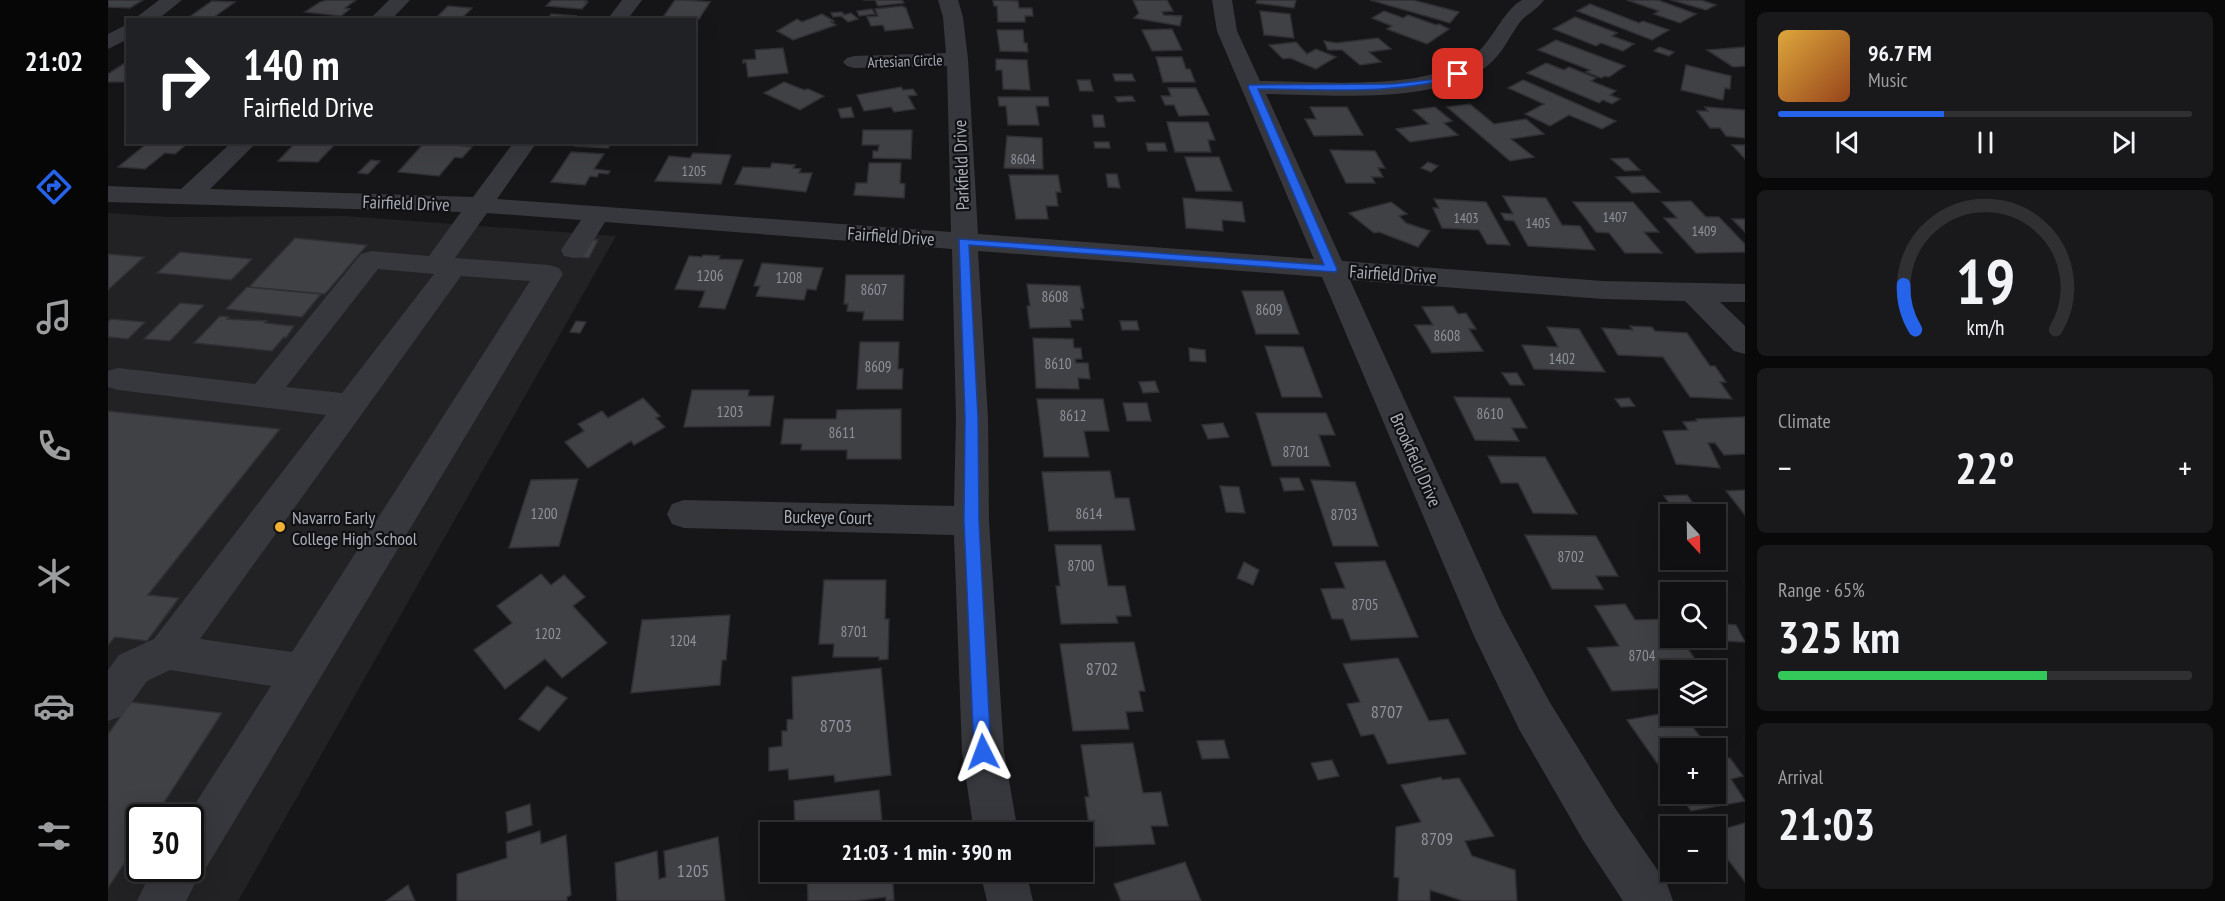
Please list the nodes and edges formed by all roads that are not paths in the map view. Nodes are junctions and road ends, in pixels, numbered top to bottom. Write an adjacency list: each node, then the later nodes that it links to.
1 (172, 0): 7 (street)
2 (400, 0): 8 (street)
3 (632, 0): 9 (street)
4 (948, 0): 12 (street, Parkfield Drive)
5 (1222, 0): 14 (street, Brookfield Drive)
6 (1534, 0): 14 (street)
7 (146, 18)
8 (381, 18)
9 (618, 18)
10 (126, 31): 11 (street)
11 (108, 43)
12 (957, 59): 13 (street, Artesian Circle); 21 (street, Parkfield Drive)
13 (854, 62)
14 (1252, 87): 24 (street, Brookfield Drive)
15 (244, 144): 18 (street)
16 (525, 144): 19 (street)
17 (108, 194): 18 (street, Fairfield Drive)
18 (187, 197): 19 (street, Fairfield Drive)
19 (480, 205): 20 (street, Fairfield Drive); 23 (street)
20 (598, 214): 21 (street, Fairfield Drive); 22 (street)
21 (963, 242): 24 (street, Fairfield Drive); 32 (street, Parkfield Drive)
22 (574, 250)
23 (445, 266): 29 (street); 30 (street); 34 (street)
24 (1332, 269): 25 (street, Fairfield Drive); 42 (street, Brookfield Drive)
25 (1694, 293): 26 (street, Fairfield Drive); 27 (street)
26 (1745, 293)
27 (1745, 344)
28 (118, 379): 29 (street)
29 (262, 396): 30 (street)
30 (350, 406): 33 (street)
31 (684, 514): 32 (street, Buckeye Court)
32 (971, 521): 36 (street, Parkfield Drive)
33 (168, 652): 34 (street); 35 (street)
34 (303, 672): 37 (street)
35 (108, 702)
36 (994, 822)
37 (204, 830)
38 (172, 882): 40 (street)
39 (1005, 882): 41 (street)
40 (160, 901)
41 (1010, 901)
42 (1650, 901)

